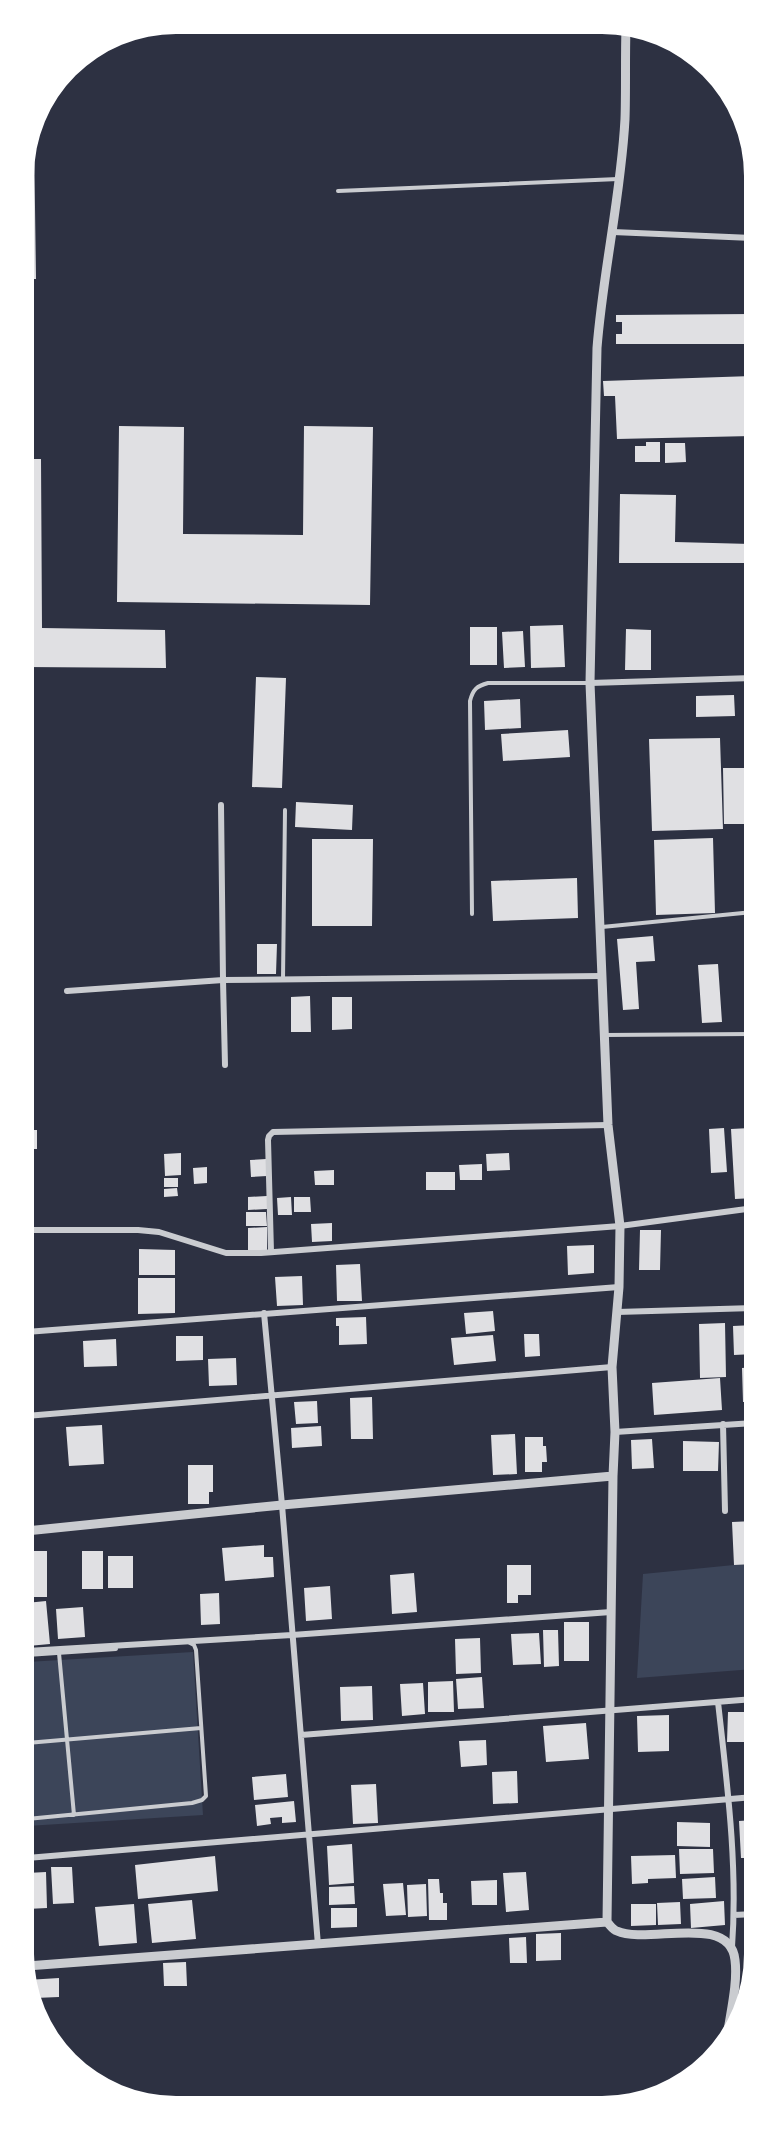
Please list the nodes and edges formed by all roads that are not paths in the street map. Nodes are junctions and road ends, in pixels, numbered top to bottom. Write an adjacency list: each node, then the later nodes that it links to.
1 (626, 37): 2 (street)
2 (618, 179): 3 (lane); 4 (street)
3 (338, 191)
4 (613, 231): 5 (street); 7 (street)
5 (744, 238)
6 (744, 678): 7 (street)
7 (590, 683): 11 (lane); 12 (street)
8 (221, 805): 15 (street)
9 (285, 810): 14 (lane)
10 (744, 913): 12 (lane)
11 (472, 914)
12 (600, 927): 13 (street)
13 (602, 976): 14 (street); 18 (street)
14 (283, 979): 15 (street)
15 (223, 980): 16 (street); 19 (street)
16 (67, 991)
17 (744, 1034): 18 (lane)
18 (604, 1035): 20 (street)
19 (225, 1065)
20 (608, 1125): 22 (street); 24 (street)
21 (744, 1209): 22 (street)
22 (620, 1226): 24 (street); 25 (street)
23 (34, 1230): 24 (street)
24 (271, 1252)
25 (619, 1287): 27 (street); 28 (street)
26 (744, 1308): 27 (street)
27 (617, 1312): 30 (street)
28 (264, 1314): 29 (street); 31 (street)
29 (34, 1331)
30 (612, 1367): 31 (street); 35 (street)
31 (273, 1395): 32 (street); 37 (street)
32 (34, 1415)
33 (744, 1423): 34 (street)
34 (723, 1424): 35 (street); 38 (street)
35 (615, 1432): 36 (street)
36 (613, 1476): 37 (street); 40 (street)
37 (282, 1505): 39 (street); 41 (street)
38 (725, 1511)
39 (34, 1530)
40 (610, 1612): 41 (street); 47 (street)
41 (292, 1635): 42 (street); 49 (street)
42 (34, 1653)
43 (34, 1653): 44 (lane)
44 (59, 1653): 48 (lane); 50 (lane)
45 (744, 1700): 46 (street)
46 (718, 1702): 47 (street); 53 (street)
47 (609, 1711): 49 (street); 54 (street)
48 (201, 1728): 50 (lane); 55 (lane)
49 (301, 1736): 57 (street)
50 (67, 1739): 51 (lane); 55 (lane)
51 (34, 1742)
52 (744, 1798): 53 (street)
53 (729, 1799): 54 (street); 60 (street)
54 (608, 1809): 57 (street); 61 (street)
55 (74, 1815): 56 (lane)
56 (34, 1818)
57 (309, 1834): 58 (street); 62 (street)
58 (34, 1857)
59 (744, 1915): 60 (street)
60 (734, 1916): 63 (street)
61 (607, 1922): 62 (street); 63 (street)
62 (318, 1945): 64 (street)
63 (732, 1947): 65 (street)
64 (35, 1965)
65 (729, 2018)

